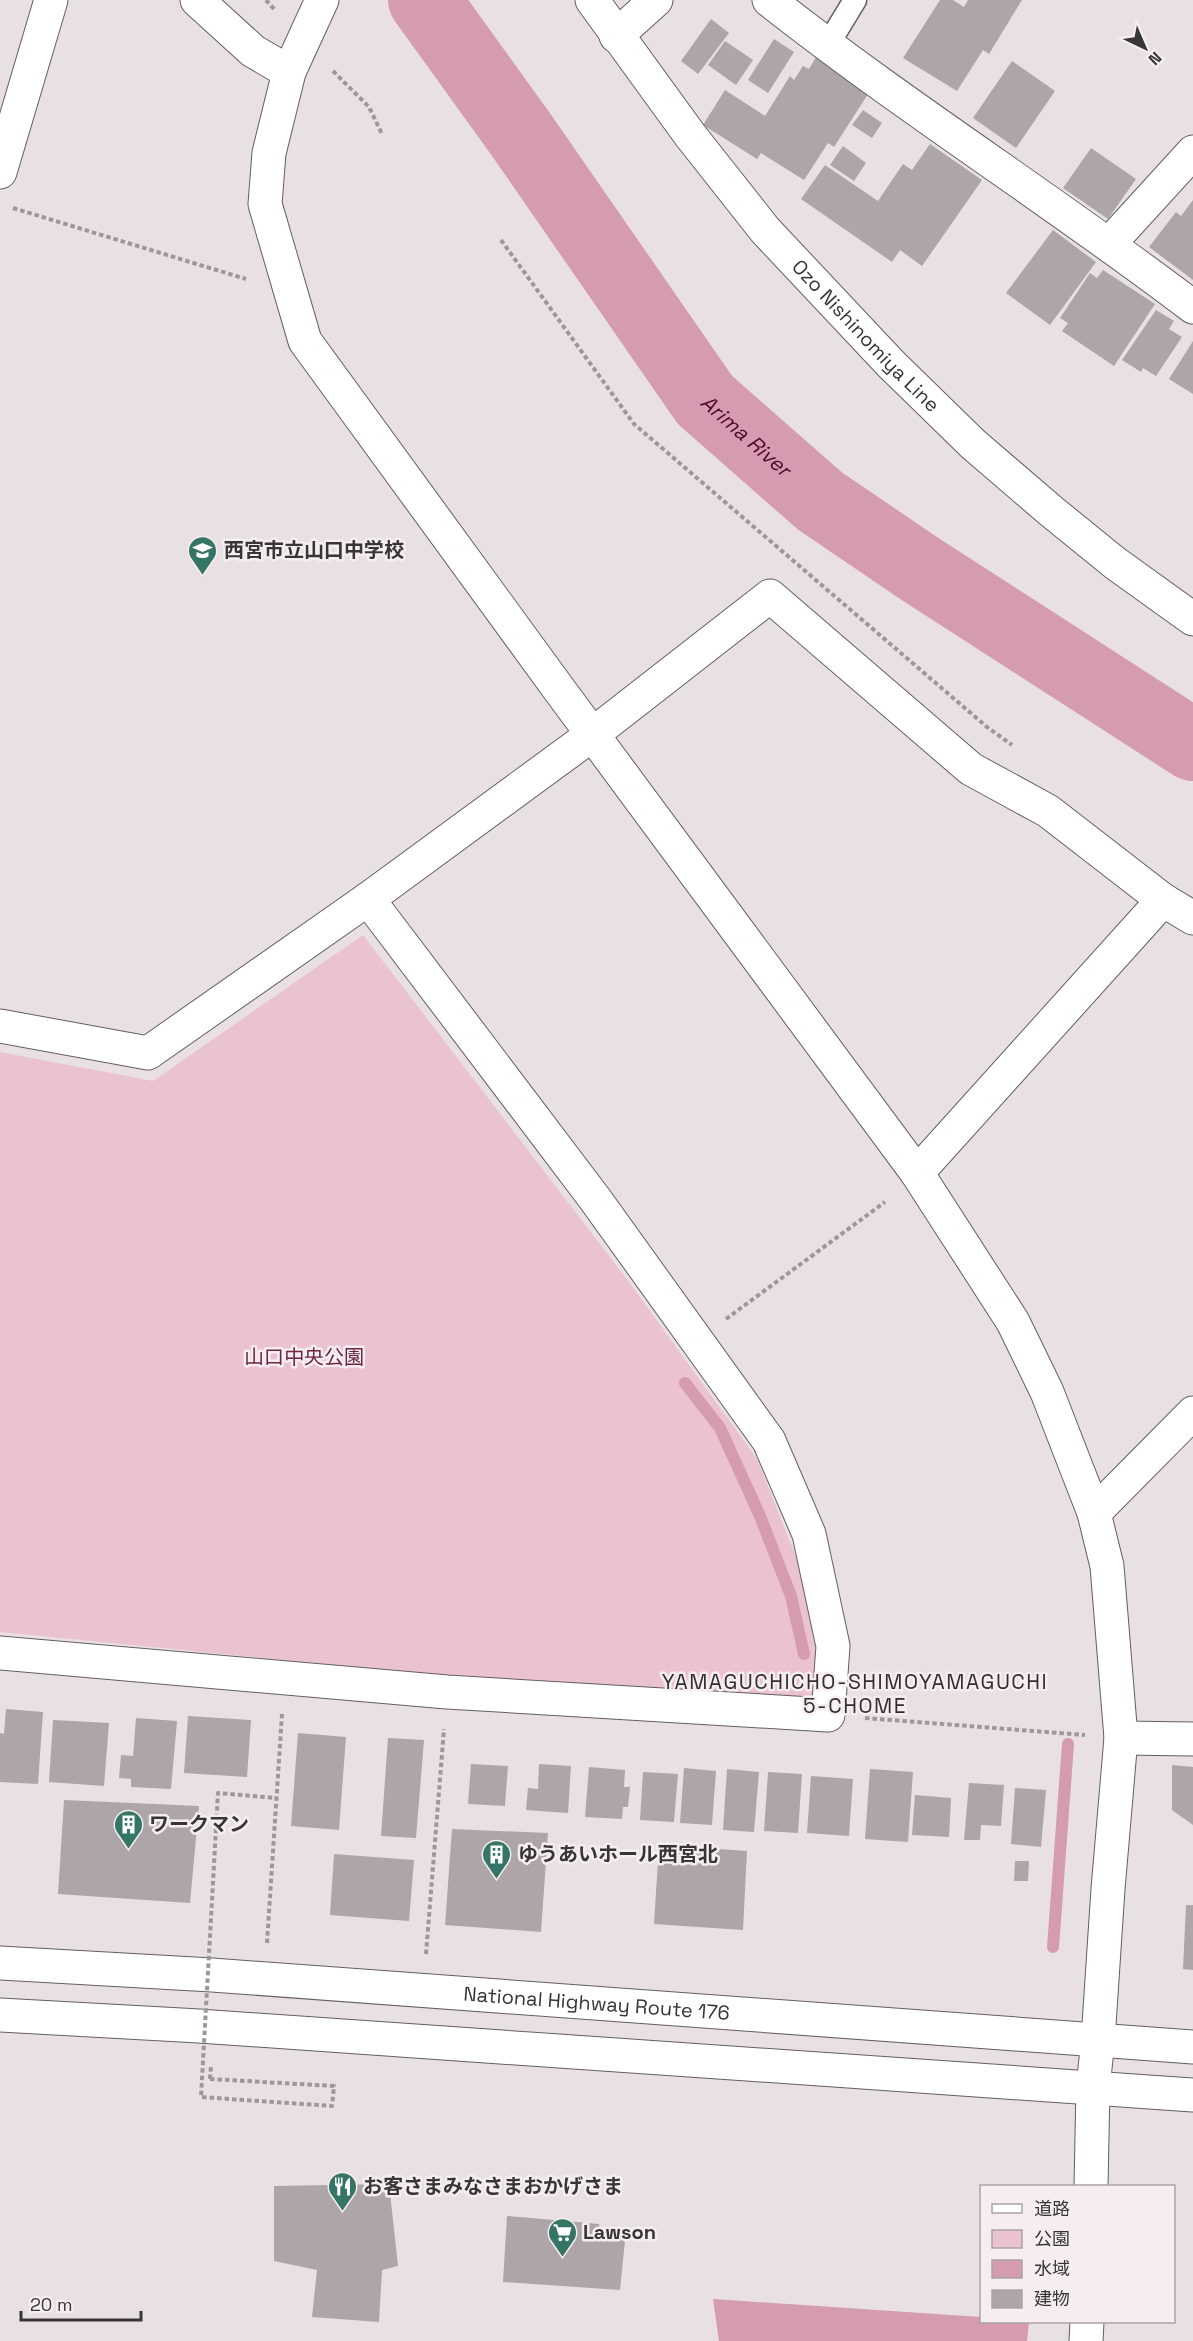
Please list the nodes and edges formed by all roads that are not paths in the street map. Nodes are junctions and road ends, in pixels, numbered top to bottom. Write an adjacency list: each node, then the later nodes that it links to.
1 (51, 0): 12 (main road)
2 (197, 0): 10 (main road)
3 (322, 0): 10 (main road)
4 (592, 0): 8 (main road, Ozo Nishinomiya Line)
5 (656, 0): 8 (main road)
6 (769, 0): 9 (main road)
7 (855, 0): 9 (lane)
8 (616, 36): 15 (main road, Ozo Nishinomiya Line)
9 (828, 46): 13 (main road)
10 (289, 72): 16 (main road)
11 (1193, 152): 13 (main road)
12 (0, 172)
13 (1110, 243): 14 (main road)
14 (1193, 307)
15 (1193, 619)
16 (593, 734): 17 (main road); 18 (main road); 21 (main road)
17 (368, 899): 20 (main road); 24 (main road)
18 (1163, 900): 19 (main road); 21 (main road)
19 (1193, 918)
20 (0, 1026)
21 (917, 1173): 23 (main road)
22 (1193, 1413): 23 (main road)
23 (1094, 1514): 25 (main road)
24 (0, 1653)
25 (1121, 1738): 26 (main road); 29 (main road)
26 (1193, 1739)
27 (0, 1963): 29 (main road, National Highway Route 176)
28 (0, 2015): 31 (main road)
29 (1098, 2040): 30 (main road, National Highway Route 176); 31 (main road)
30 (1193, 2047)
31 (1093, 2088): 32 (main road); 33 (main road)
32 (1193, 2095)
33 (1091, 2185)
34 (1087, 2323): 35 (main road)
35 (1086, 2341)

